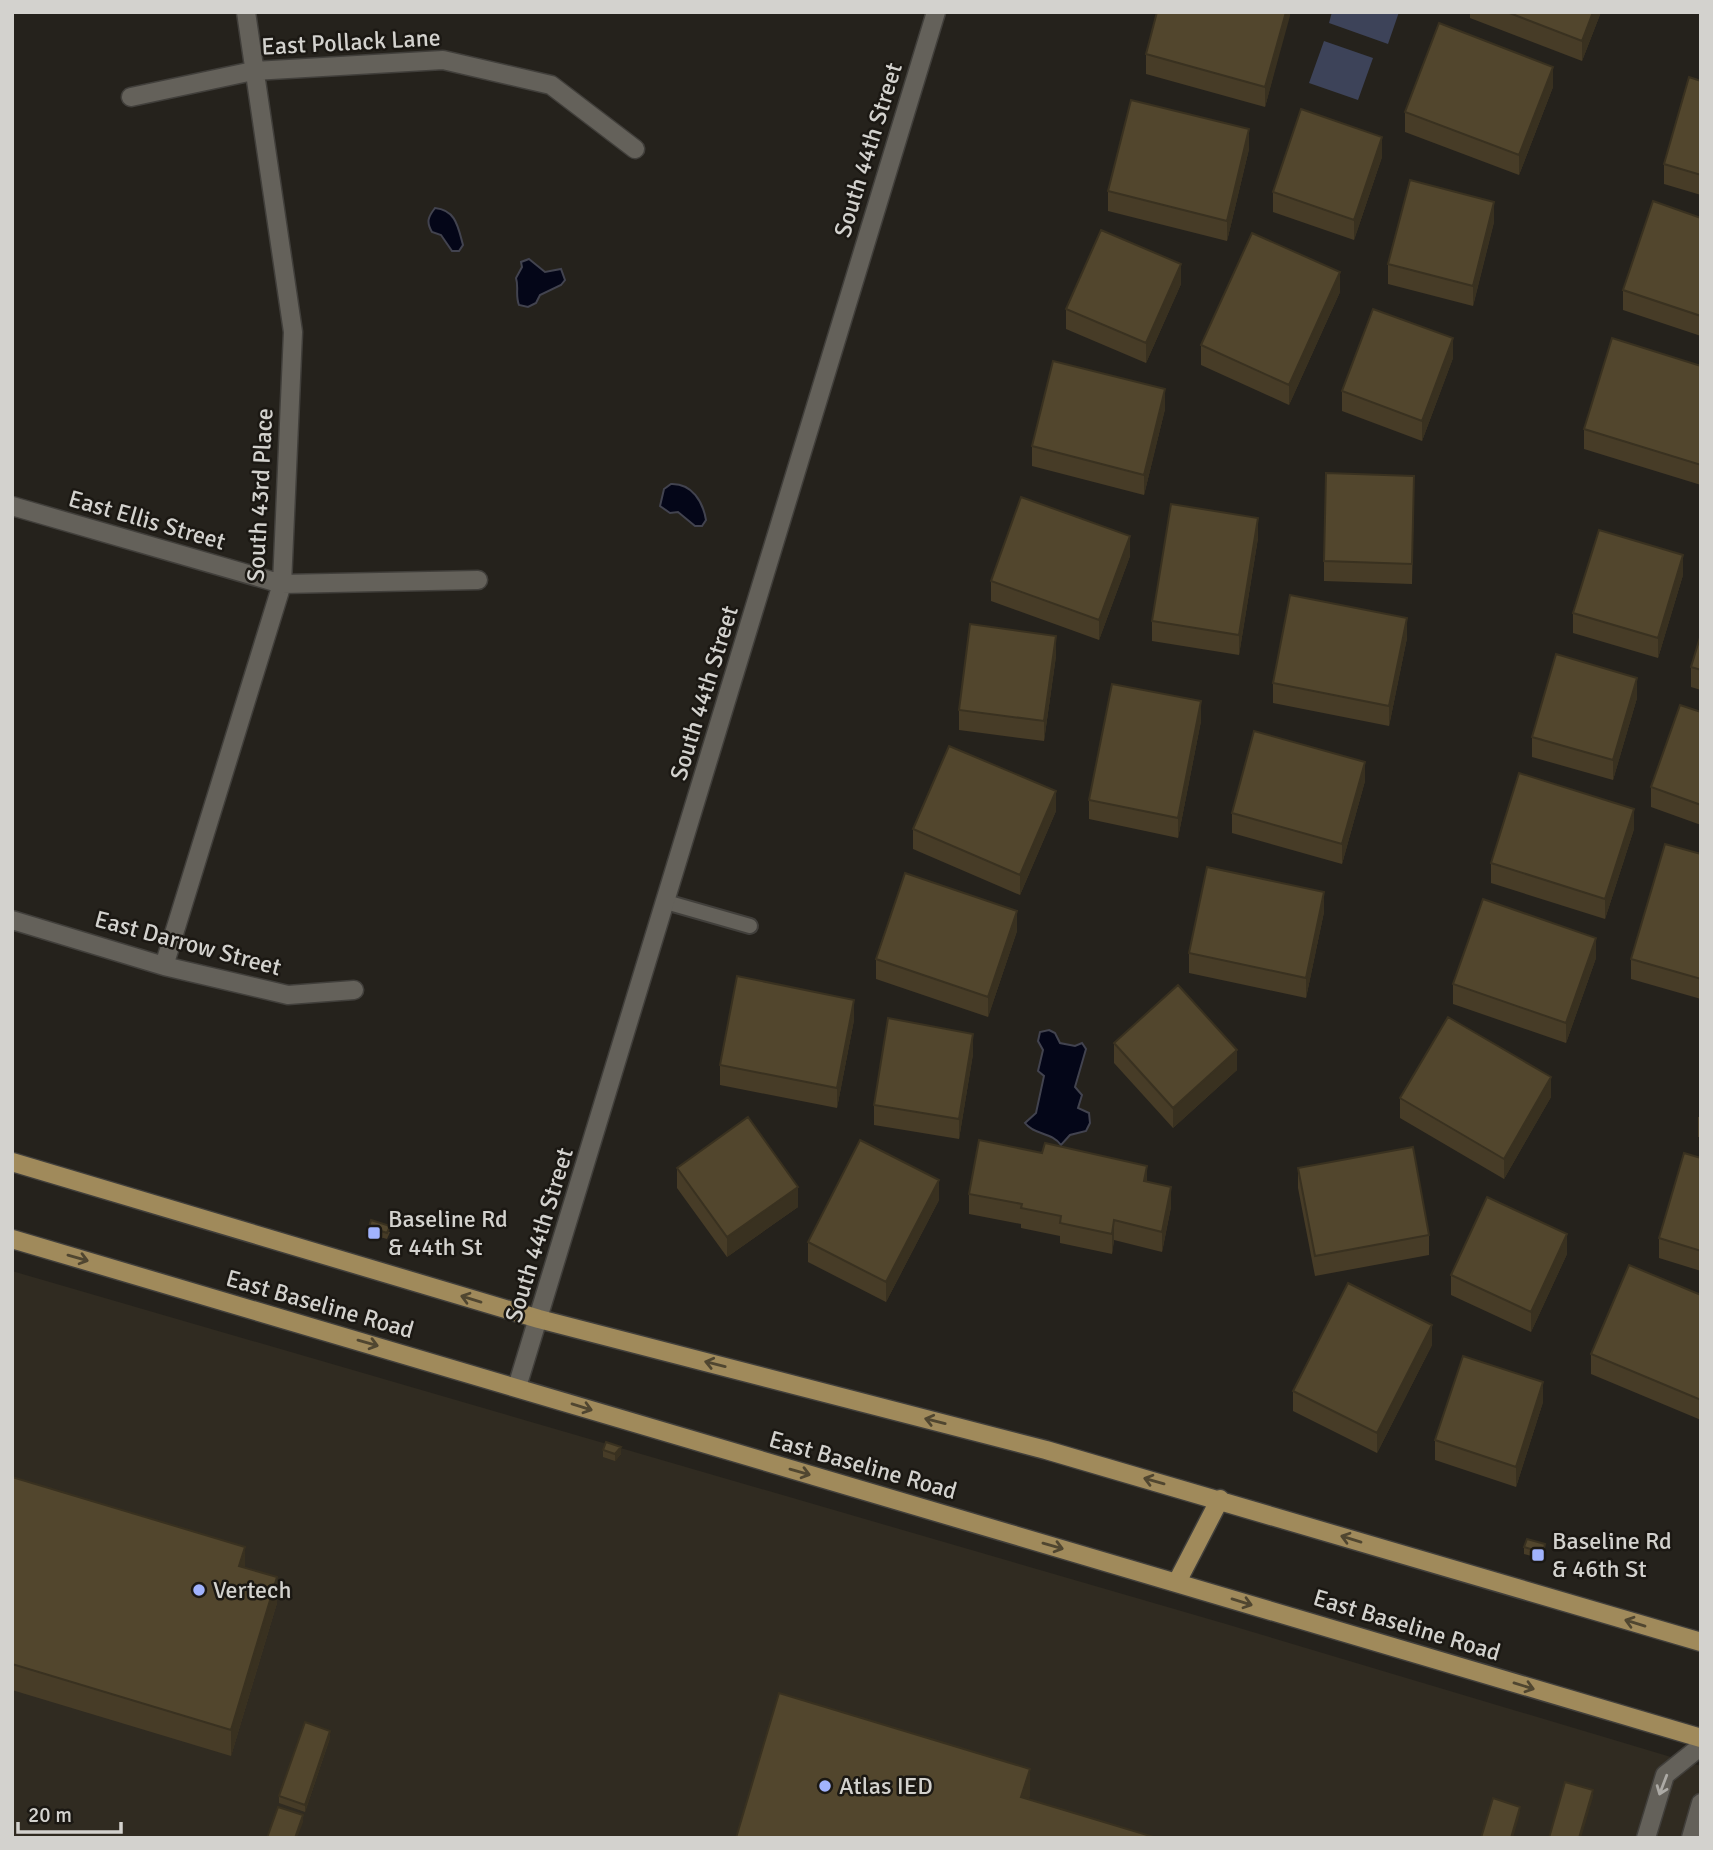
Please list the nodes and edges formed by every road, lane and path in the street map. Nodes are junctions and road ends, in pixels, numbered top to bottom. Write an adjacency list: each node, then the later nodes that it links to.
1 (246, 12): 3 (street, South 43rd Place)
2 (936, 12): 9 (street, South 44th Street)
3 (253, 71): 4 (street, East Pollack Lane); 5 (street, East Pollack Lane); 8 (street, South 43rd Place)
4 (131, 97)
5 (635, 149)
6 (12, 506): 8 (street, East Ellis Street)
7 (478, 580): 8 (street, East Ellis Street)
8 (282, 584): 12 (street, South 43rd Place)
9 (666, 902): 11 (lane); 16 (street, South 44th Street)
10 (12, 920): 12 (street, East Darrow Street)
11 (750, 926)
12 (164, 966): 13 (street, East Darrow Street)
13 (354, 990)
14 (12, 1161): 16 (main road, East Baseline Road, one-way to 14)
15 (12, 1239): 17 (main road, East Baseline Road, one-way to 17)
16 (539, 1319): 17 (street, South 44th Street); 18 (main road, East Baseline Road, one-way to 16)
17 (517, 1387): 19 (main road, East Baseline Road, one-way to 19)
18 (1220, 1499): 19 (main road); 20 (main road, East Baseline Road, one-way to 18)
19 (1177, 1582): 21 (main road, East Baseline Road, one-way to 21)
20 (1701, 1642)
21 (1701, 1738)
22 (1701, 1746): 24 (street, one-way to 24)
23 (1701, 1803): 25 (street)
24 (1646, 1838)
25 (1690, 1838)

